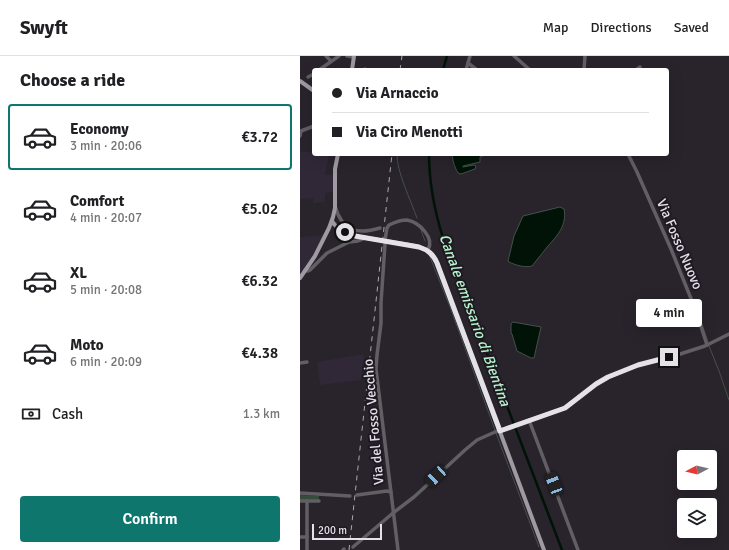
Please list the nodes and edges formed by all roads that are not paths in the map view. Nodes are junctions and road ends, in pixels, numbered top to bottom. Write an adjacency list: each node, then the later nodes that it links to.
1 (326, 56): 8 (street)
2 (339, 56): 8 (street)
3 (347, 56): 4 (street)
4 (354, 56): 11 (main road)
5 (470, 56): 9 (street)
6 (514, 56): 14 (street)
7 (585, 56): 15 (street)
8 (331, 61): 10 (street)
9 (468, 63): 12 (street); 13 (street)
10 (322, 68)
11 (352, 68)
12 (467, 68)
13 (474, 68)
14 (528, 68)
15 (584, 68)
16 (312, 75): 17 (street)
17 (308, 77)
18 (300, 81): 19 (main road)
19 (312, 90)
20 (312, 127): 21 (street)
21 (300, 136)
22 (338, 156): 24 (main road)
23 (629, 156): 37 (street, Via Fosso Nuovo)
24 (335, 203): 25 (main road); 30 (street)
25 (334, 213): 26 (main road); 27 (main road)
26 (332, 221): 27 (main road); 28 (main road)
27 (339, 227): 28 (main road); 33 (main road, bridge)
28 (329, 228): 34 (main road)
29 (380, 228): 30 (street)
30 (369, 231): 31 (street)
31 (367, 236)
32 (363, 239): 34 (street)
33 (428, 250): 41 (main road); 42 (street, Via del Fosso Vecchio)
34 (306, 270): 35 (main road)
35 (300, 278)
36 (729, 334): 37 (street)
37 (707, 345): 40 (street)
38 (307, 362): 39 (street)
39 (300, 363)
40 (529, 420): 41 (street); 56 (street)
41 (497, 432): 49 (street); 55 (main road)
42 (390, 492): 44 (street); 49 (street, Via del Fosso Vecchio)
43 (300, 493): 45 (street)
44 (357, 495)
45 (350, 496)
46 (300, 501): 47 (street)
47 (307, 501): 48 (street); 51 (street)
48 (319, 501)
49 (393, 513): 52 (street); 54 (street, Via del Fosso Vecchio)
50 (300, 537): 51 (street)
51 (307, 537): 53 (street)
52 (353, 547)
53 (307, 550)
54 (398, 550)
55 (544, 550)
56 (578, 550)

